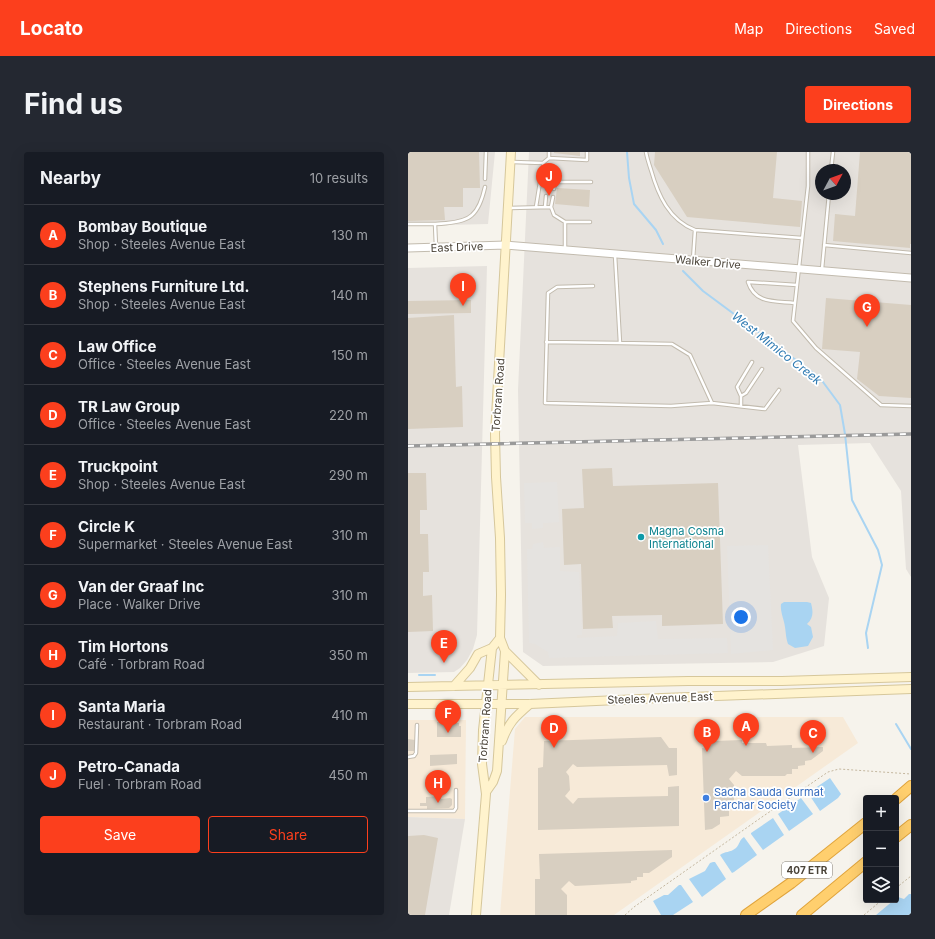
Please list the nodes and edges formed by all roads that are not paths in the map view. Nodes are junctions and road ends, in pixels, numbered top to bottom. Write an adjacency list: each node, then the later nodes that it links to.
1 (486, 152): 12 (lane)
2 (511, 152): 9 (main road, Torbram Road)
3 (549, 152): 8 (lane)
4 (587, 152): 8 (lane)
5 (646, 152): 30 (lane)
6 (808, 152): 31 (lane)
7 (833, 152): 11 (lane)
8 (549, 158): 10 (lane)
9 (511, 162): 10 (lane); 25 (main road, Torbram Road)
10 (543, 163): 13 (lane)
11 (832, 164)
12 (485, 179)
13 (548, 182): 15 (lane); 17 (lane); 22 (lane)
14 (591, 182): 15 (lane)
15 (554, 183): 18 (lane)
16 (485, 187): 29 (lane)
17 (547, 189)
18 (554, 189)
19 (546, 196): 23 (lane)
20 (553, 197): 24 (lane)
21 (828, 200): 33 (lane)
22 (536, 207): 23 (lane); 25 (lane)
23 (545, 207): 24 (lane)
24 (552, 207): 26 (lane)
25 (508, 208): 32 (main road, Torbram Road)
26 (565, 222): 27 (lane); 36 (lane)
27 (590, 222)
28 (408, 224): 29 (lane)
29 (435, 224): 34 (lane)
30 (695, 230): 31 (lane); 39 (lane)
31 (802, 238): 40 (lane)
32 (506, 245): 34 (street, East Drive); 36 (street, Walker Drive); 55 (main road, Torbram Road)
33 (824, 245): 37 (lane); 41 (lane)
34 (436, 247): 35 (street, East Drive)
35 (408, 248)
36 (565, 250): 38 (street, Walker Drive)
37 (911, 253)
38 (615, 254): 39 (street, Walker Drive); 47 (lane)
39 (693, 261): 40 (street, Walker Drive)
40 (798, 269): 41 (street, Walker Drive); 43 (lane)
41 (822, 270): 42 (street, Walker Drive)
42 (911, 278)
43 (797, 285): 45 (lane); 45 (lane)
44 (593, 286): 46 (lane)
45 (794, 303): 54 (lane)
46 (546, 342): 47 (lane); 52 (lane)
47 (620, 343): 52 (lane)
48 (752, 362): 51 (lane)
49 (762, 369): 51 (lane)
50 (779, 390): 53 (lane)
51 (741, 396): 53 (lane)
52 (712, 403): 53 (lane)
53 (741, 406)
54 (911, 406)
55 (500, 638): 56 (main road); 57 (main road, Torbram Road)
56 (492, 648): 60 (main road); 61 (main road, Torbram Road)
57 (505, 651): 59 (main road); 62 (main road, Torbram Road)
58 (911, 677): 59 (main road, Steeles Avenue East)
59 (539, 685): 62 (main road, Steeles Avenue East)
60 (454, 686): 61 (main road, Steeles Avenue East); 63 (main road, Steeles Avenue East)
61 (488, 686): 62 (main road, Steeles Avenue East); 66 (main road, Torbram Road)
62 (503, 686): 67 (main road, Torbram Road)
63 (408, 687)
64 (911, 689): 68 (main road, Steeles Avenue East)
65 (408, 704): 66 (main road, Steeles Avenue East)
66 (486, 704): 67 (main road, Steeles Avenue East); 74 (main road, Torbram Road)
67 (502, 704): 68 (main road, Steeles Avenue East); 70 (main road, Torbram Road)
68 (530, 704): 70 (main road)
69 (417, 726): 71 (lane)
70 (499, 749): 74 (main road, Torbram Road)
71 (408, 757)
72 (911, 786): 75 (highway)
73 (456, 790): 76 (lane)
74 (486, 792): 81 (main road, Torbram Road)
75 (899, 796)
76 (408, 811)
77 (863, 825): 82 (highway, 407 ETR)
78 (911, 825): 79 (highway)
79 (899, 835)
80 (863, 864): 83 (highway, 407 ETR)
81 (476, 915)
82 (746, 915)
83 (802, 915)

